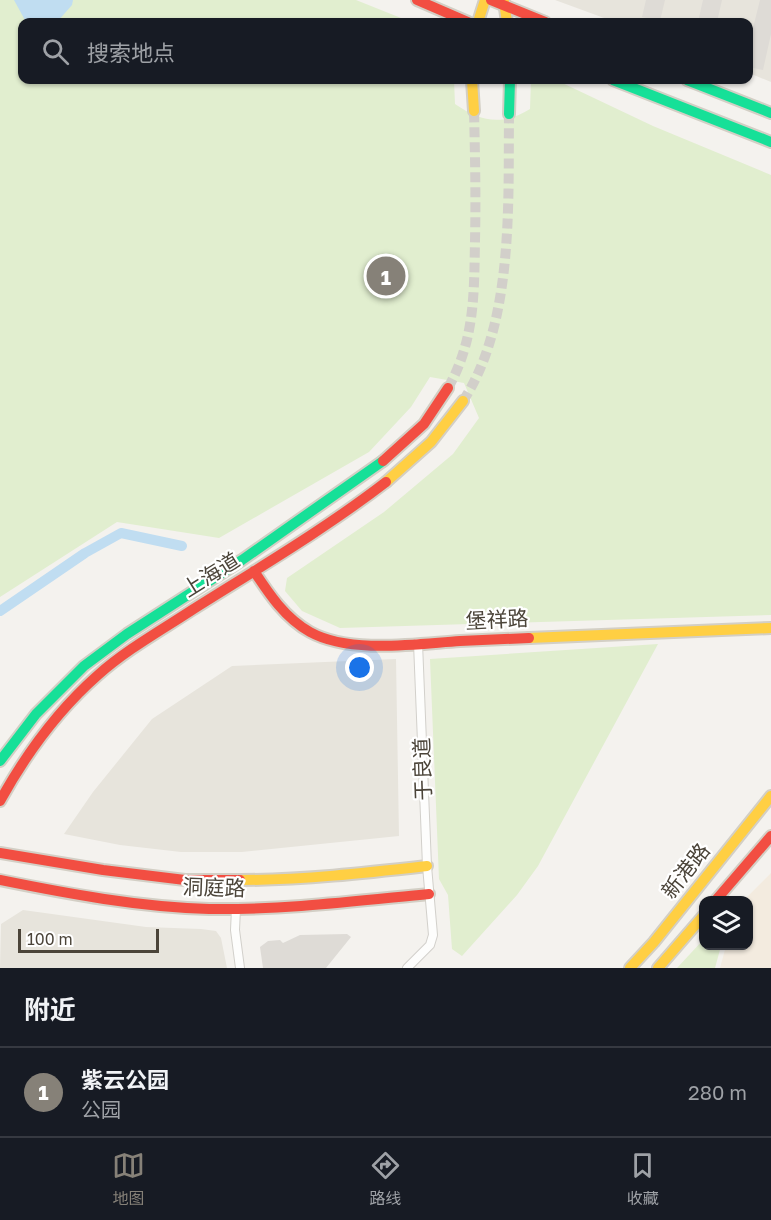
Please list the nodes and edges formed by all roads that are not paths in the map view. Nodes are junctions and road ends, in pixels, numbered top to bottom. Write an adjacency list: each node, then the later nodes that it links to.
1 (417, 0): 5 (main road)
2 (485, 0): 6 (main road)
3 (491, 0): 4 (main road)
4 (504, 3): 7 (main road); 8 (main road)
5 (459, 18)
6 (479, 18)
7 (506, 18)
8 (536, 18)
9 (472, 84): 13 (main road)
10 (510, 84): 15 (main road)
11 (624, 84): 16 (main road)
12 (697, 84): 14 (main road)
13 (474, 111)
14 (771, 113)
15 (509, 114)
16 (770, 142)
17 (448, 388): 22 (main road, 上海道)
18 (463, 401): 19 (main road, 上海道)
19 (254, 571): 21 (main road, 堡祥路); 24 (main road, 上海道)
20 (771, 628): 21 (main road, 堡祥路)
21 (418, 643): 27 (street, 于良道)
22 (0, 761)
23 (771, 797): 35 (main road, 新港路)
24 (0, 801)
25 (771, 836): 30 (main road, 新港路)
26 (0, 854): 27 (main road, 洞庭路)
27 (427, 867): 29 (street, 于良道)
28 (0, 880): 31 (main road, 洞庭路)
29 (429, 894): 31 (main road, 洞庭路); 34 (street, 于良道)
30 (719, 896)
31 (236, 909): 33 (street)
32 (699, 921): 36 (main road, 新港路)
33 (240, 968)
34 (407, 968)
35 (630, 968)
36 (658, 968)

